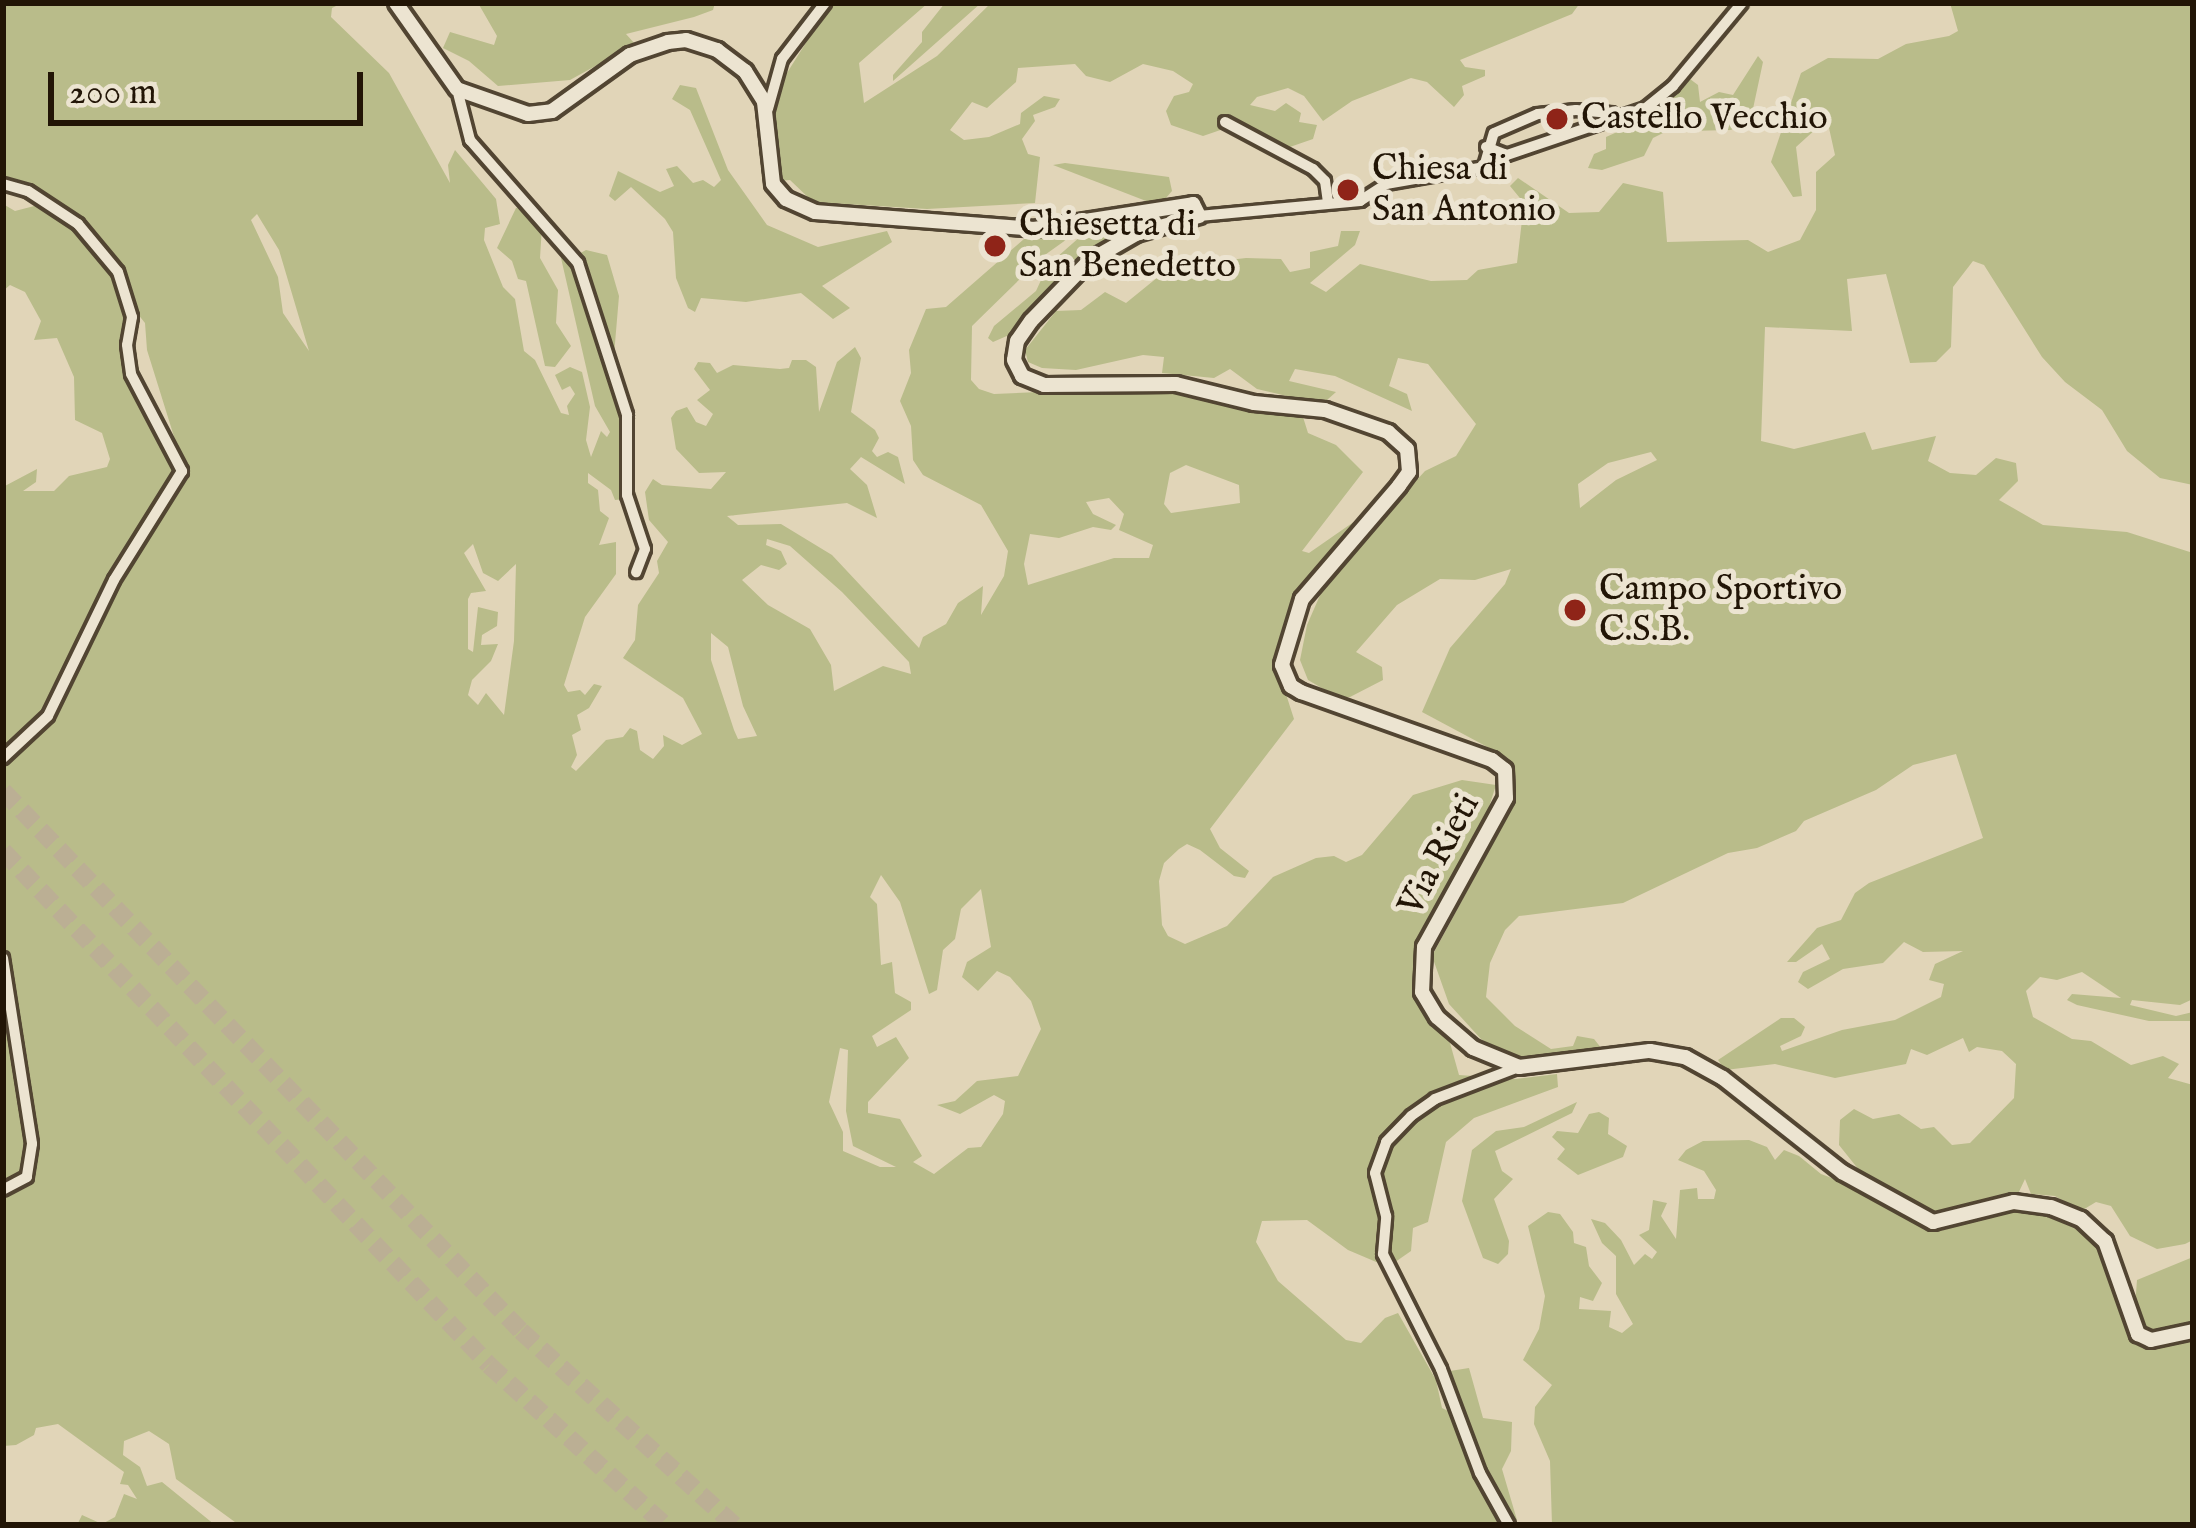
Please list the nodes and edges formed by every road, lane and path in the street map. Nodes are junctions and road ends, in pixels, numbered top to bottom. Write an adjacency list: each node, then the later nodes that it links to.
1 (396, 3): 4 (street)
2 (825, 3): 5 (street)
3 (1742, 3): 6 (street)
4 (457, 89): 5 (street); 12 (street)
5 (766, 117): 11 (street)
6 (1618, 119): 8 (street); 8 (street)
7 (1225, 122): 10 (street)
8 (1486, 148): 10 (street)
9 (3, 184): 13 (street)
10 (1328, 202): 11 (street)
11 (1199, 216): 15 (street, Via Rieti)
12 (636, 572)
13 (3, 758)
14 (3, 958): 16 (street)
15 (1519, 1066): 17 (street); 18 (street)
16 (3, 1190)
17 (2193, 1331)
18 (1509, 1525)

